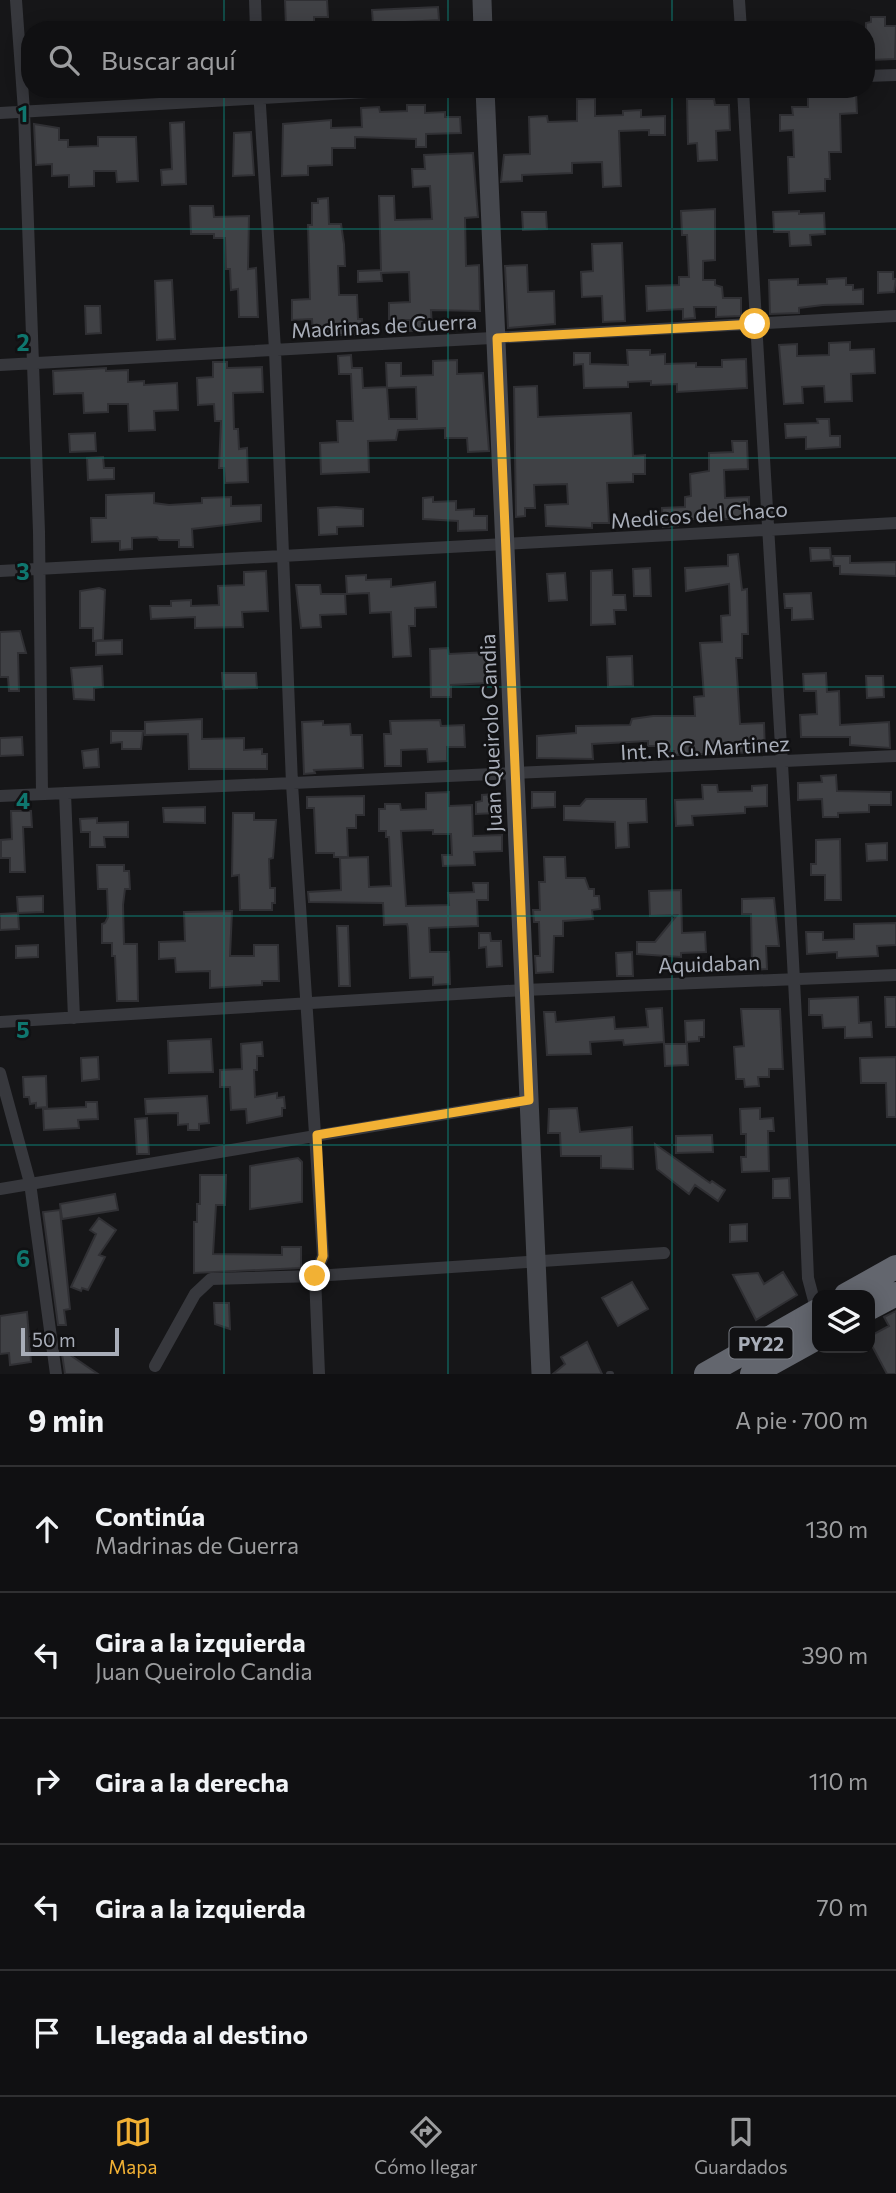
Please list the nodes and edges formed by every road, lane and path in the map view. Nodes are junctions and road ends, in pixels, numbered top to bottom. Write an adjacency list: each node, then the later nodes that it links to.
1 (16, 0): 8 (street)
2 (255, 0): 5 (street)
3 (482, 0): 6 (street)
4 (739, 0): 7 (street)
5 (256, 21)
6 (483, 21)
7 (740, 21)
8 (21, 69)
9 (896, 75): 10 (street)
10 (875, 76)
11 (23, 98): 16 (street)
12 (194, 98): 16 (street)
13 (260, 98): 21 (street)
14 (485, 98): 20 (street, Juan Queirolo Candia)
15 (743, 98): 19 (street)
16 (24, 111): 17 (street); 22 (street)
17 (0, 113)
18 (896, 316): 19 (street, Madrinas de Guerra)
19 (755, 324): 20 (street, Madrinas de Guerra); 25 (street)
20 (497, 338): 21 (street, Madrinas de Guerra); 26 (street, Juan Queirolo Candia)
21 (275, 350): 22 (street, Madrinas de Guerra); 27 (street)
22 (31, 363): 23 (street, Madrinas de Guerra); 28 (street)
23 (0, 365)
24 (896, 523): 25 (street, Medicos del Chaco)
25 (766, 529): 26 (street, Medicos del Chaco); 31 (street)
26 (505, 546): 27 (street, Medicos del Chaco); 32 (street, Juan Queirolo Candia)
27 (282, 555): 28 (street, Medicos del Chaco); 33 (street)
28 (40, 568): 29 (street, Medicos del Chaco); 35 (street)
29 (0, 571)
30 (896, 756): 31 (street, Int. R. G. Martinez)
31 (783, 762): 32 (street, Int. R. G. Martinez); 38 (street)
32 (515, 775): 33 (street, Int. R. G. Martinez); 39 (street, Juan Queirolo Candia)
33 (292, 784): 34 (street, Int. R. G. Martinez); 40 (street)
34 (65, 793): 35 (street, Int. R. G. Martinez); 41 (street)
35 (42, 794): 36 (street, Int. R. G. Martinez)
36 (0, 796)
37 (896, 975): 38 (street, Aquidaban)
38 (796, 979): 39 (street, Aquidaban); 53 (street)
39 (524, 990): 40 (street, Aquidaban); 44 (street, Juan Queirolo Candia)
40 (306, 1005): 41 (street, Aquidaban); 45 (street)
41 (74, 1018): 42 (street, Aquidaban)
42 (0, 1022)
43 (0, 1073): 46 (street)
44 (529, 1100): 45 (street); 49 (street, Juan Queirolo Candia)
45 (317, 1135): 46 (street); 51 (street)
46 (30, 1183): 47 (street); 59 (street)
47 (0, 1189)
48 (664, 1253): 49 (street)
49 (536, 1261): 51 (street); 61 (street, Juan Queirolo Candia)
50 (896, 1267): 52 (highway)
51 (315, 1276): 58 (street); 60 (street)
52 (855, 1290)
53 (812, 1293)
54 (896, 1294): 55 (highway)
55 (875, 1305)
56 (812, 1315): 62 (highway, PY22)
57 (812, 1341): 63 (highway, PY22)
58 (155, 1366)
59 (55, 1374)
60 (319, 1374)
61 (541, 1374)
62 (705, 1374)
63 (752, 1374)

